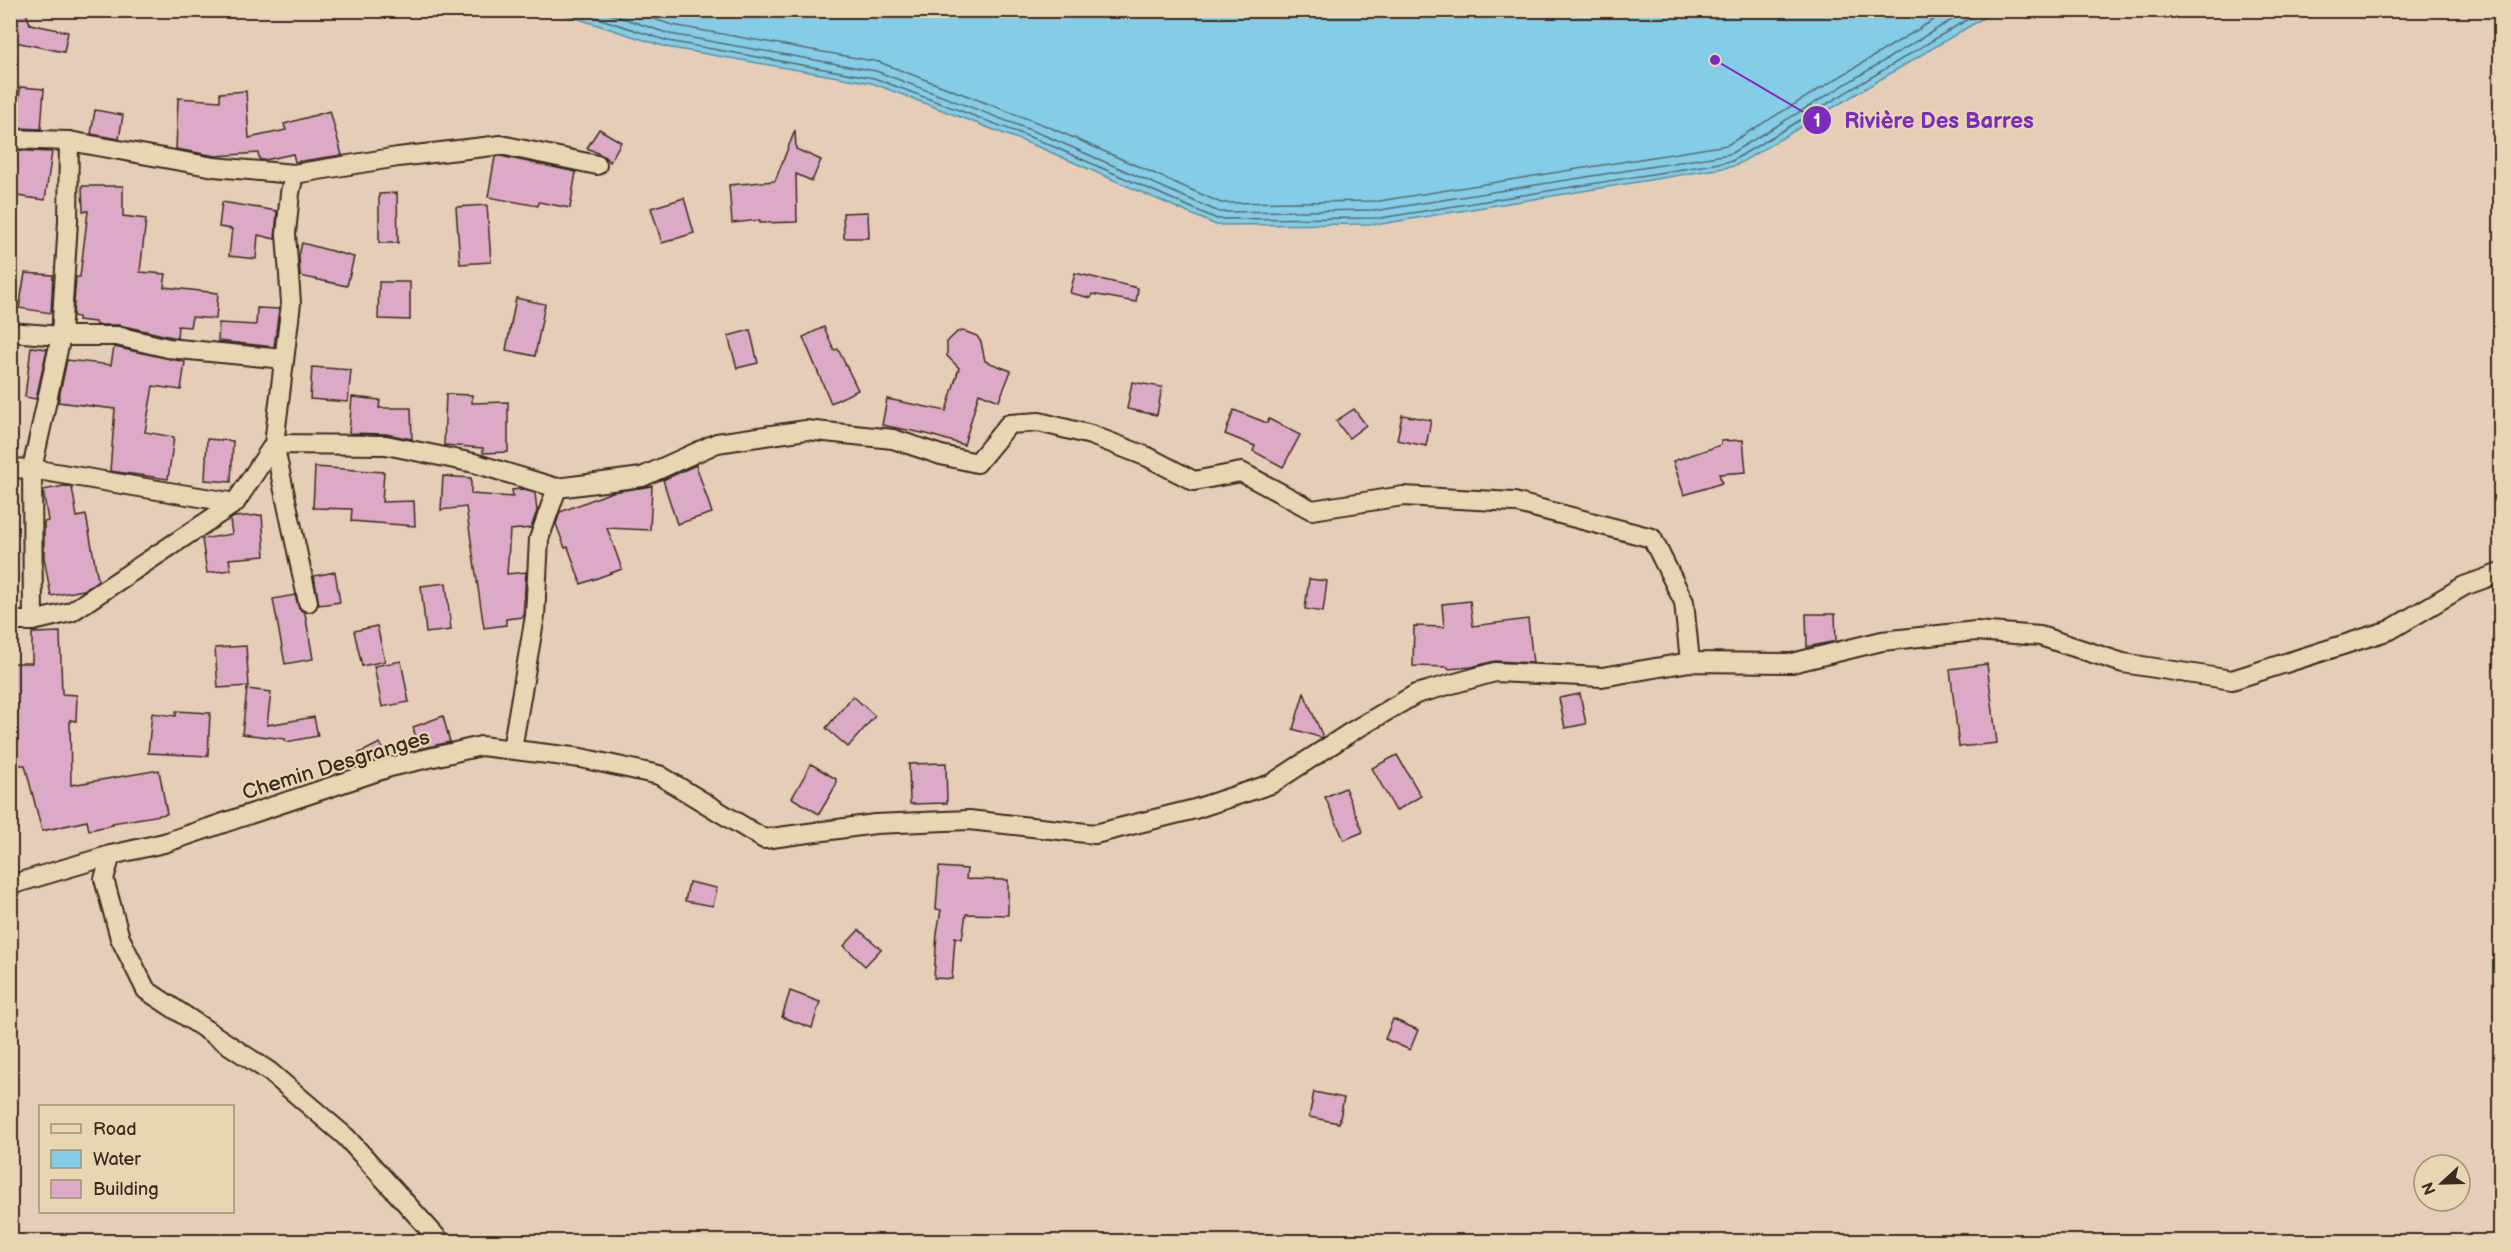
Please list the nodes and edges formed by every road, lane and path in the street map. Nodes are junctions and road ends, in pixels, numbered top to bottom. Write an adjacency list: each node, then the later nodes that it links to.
1 (10, 139): 2 (street)
2 (69, 141): 4 (street); 6 (street)
3 (597, 165): 4 (street)
4 (294, 174): 7 (street)
5 (10, 332): 6 (street)
6 (61, 336): 7 (street); 10 (street)
7 (284, 359): 8 (street)
8 (274, 444): 11 (street); 12 (street); 14 (street)
9 (10, 468): 10 (street)
10 (32, 469): 12 (street); 16 (street)
11 (558, 488): 17 (street); 18 (street)
12 (235, 502): 16 (street)
13 (2500, 573): 17 (street, Chemin Desgranges)
14 (308, 602)
15 (10, 621): 16 (street)
16 (33, 621)
17 (1690, 662): 18 (street, Chemin Desgranges)
18 (512, 748): 19 (street, Chemin Desgranges)
19 (111, 855): 20 (street, Chemin Desgranges); 21 (street)
20 (10, 885)
21 (441, 1242)

